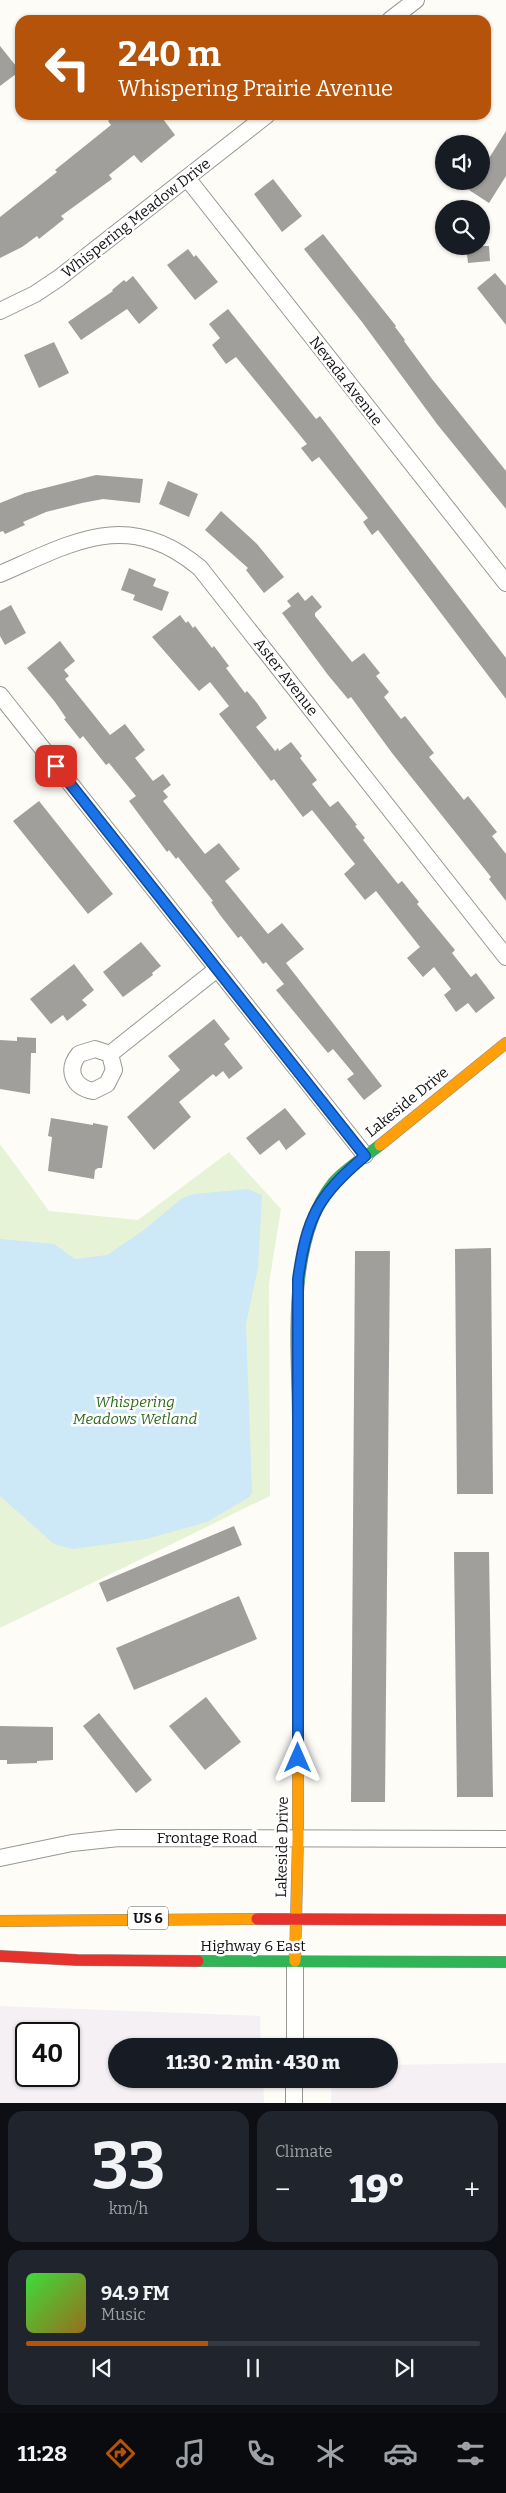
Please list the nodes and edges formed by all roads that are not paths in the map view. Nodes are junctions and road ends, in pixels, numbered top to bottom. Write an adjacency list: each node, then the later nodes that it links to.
1 (416, 0): 2 (street)
2 (396, 15)
3 (260, 120): 4 (street, Whispering Meadow Drive)
4 (187, 178): 5 (street, Whispering Meadow Drive); 7 (street, Nevada Avenue)
5 (0, 311)
6 (0, 574): 9 (street, Aster Avenue)
7 (506, 583)
8 (0, 695): 10 (street)
9 (506, 956)
10 (217, 969): 12 (street); 13 (street)
11 (506, 1043): 13 (main road, Lakeside Drive)
12 (110, 1054)
13 (365, 1156): 14 (main road, Lakeside Drive)
14 (298, 1838): 15 (street, Frontage Road); 16 (street, Frontage Road); 17 (main road, Lakeside Drive)
15 (506, 1840)
16 (0, 1858)
17 (295, 1920): 18 (main road, Highway 6 East / US 6); 19 (main road, Highway 6 East / US 6); 21 (main road, Lakeside Drive)
18 (506, 1920)
19 (0, 1921)
20 (0, 1956): 21 (main road, Highway 6 East)
21 (295, 1961): 22 (main road, Highway 6 East); 23 (street)
22 (506, 1962)
23 (295, 2038)
24 (294, 2088): 25 (street)
25 (294, 2103)

